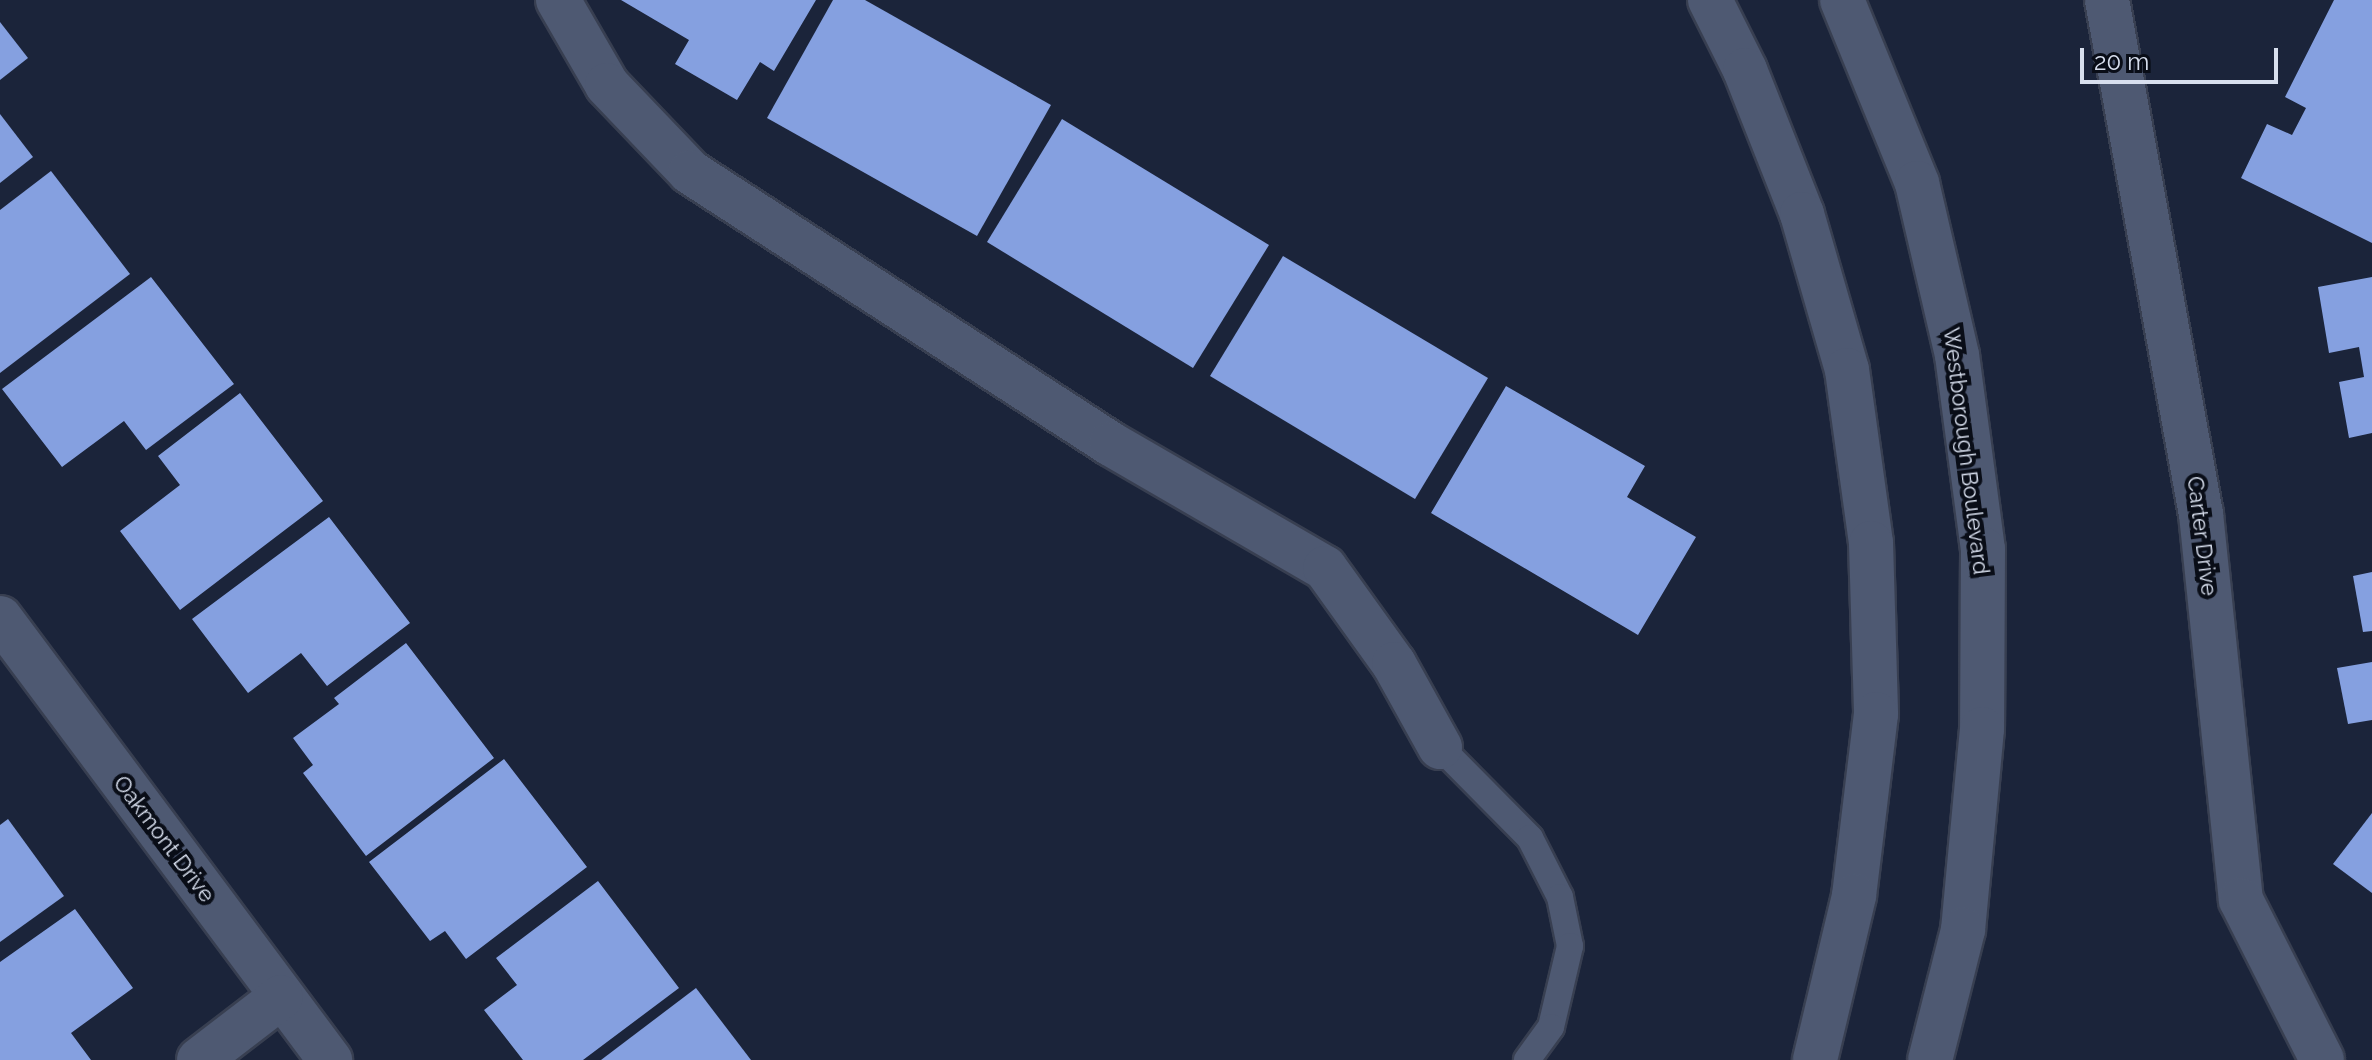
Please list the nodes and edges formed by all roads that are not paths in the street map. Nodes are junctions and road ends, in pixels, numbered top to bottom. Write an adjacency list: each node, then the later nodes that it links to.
1 (558, 0): 6 (street)
2 (1710, 0): 11 (street)
3 (1842, 0): 12 (street, Westborough Boulevard)
4 (2107, 0): 13 (street, Carter Drive)
5 (0, 618): 7 (street, Oakmont Drive)
6 (1440, 747): 10 (lane)
7 (281, 997): 8 (street); 9 (street, Oakmont Drive)
8 (199, 1060)
9 (330, 1060)
10 (1527, 1060)
11 (1815, 1060)
12 (1930, 1060)
13 (2322, 1060)

